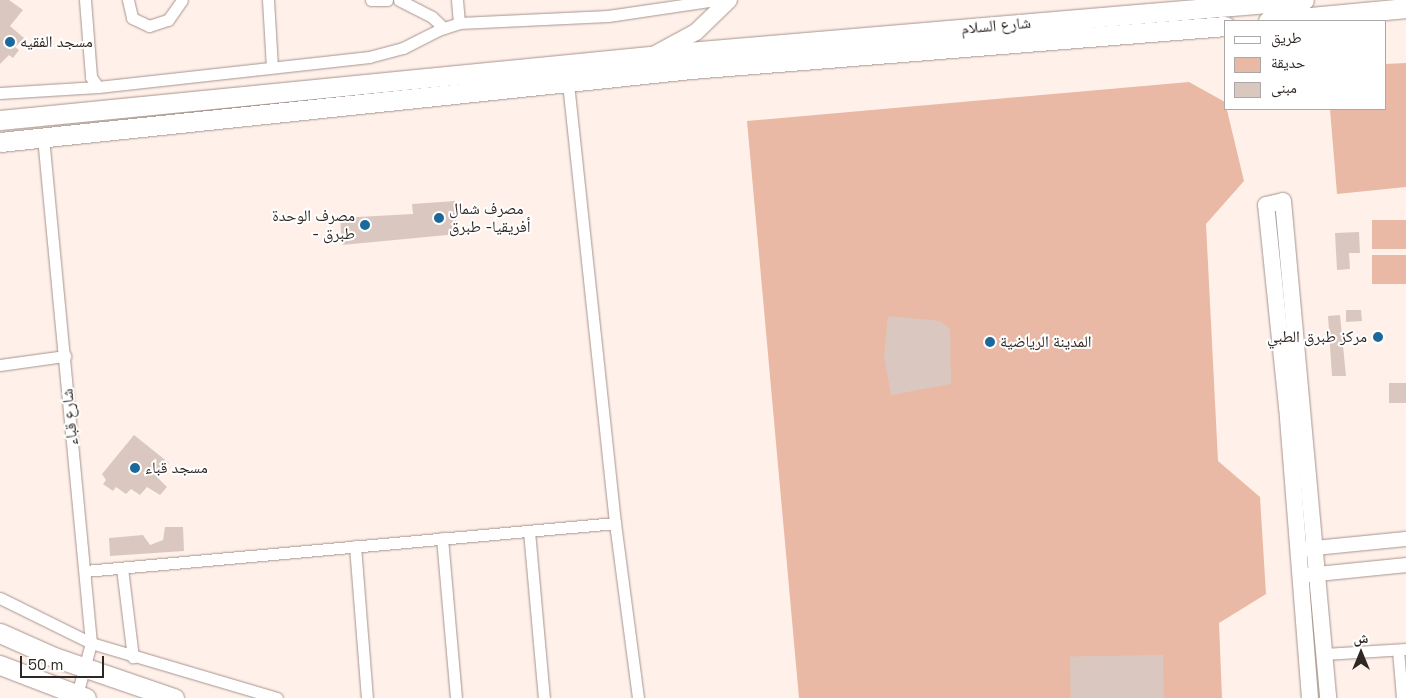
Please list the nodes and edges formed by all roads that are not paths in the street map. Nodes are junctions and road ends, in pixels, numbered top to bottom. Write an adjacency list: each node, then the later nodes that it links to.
1 (84, 0): 20 (street)
2 (128, 0): 9 (street)
3 (268, 0): 18 (street)
4 (371, 0): 5 (street)
5 (387, 0)
6 (399, 0): 15 (street)
7 (457, 0): 13 (street)
8 (1304, 0): 17 (highway, شارع السلام)
9 (178, 2)
10 (728, 2): 13 (street); 16 (main road)
11 (1406, 8): 12 (highway)
12 (1279, 20)
13 (460, 23): 15 (street)
14 (1224, 26): 17 (highway, شارع السلام)
15 (444, 28): 18 (street)
16 (651, 56): 17 (highway); 22 (highway)
17 (690, 61): 19 (highway)
18 (272, 67): 20 (street)
19 (568, 83): 23 (highway); 27 (street)
20 (98, 87): 21 (street)
21 (0, 93)
22 (0, 120)
23 (42, 136): 24 (highway); 25 (street, شارع قباء)
24 (0, 142)
25 (65, 356): 26 (street); 36 (street, شارع قباء)
26 (0, 365)
27 (615, 523): 28 (street); 53 (street)
28 (529, 531): 29 (street); 52 (street)
29 (442, 538): 31 (street); 51 (street)
30 (1406, 539): 32 (street)
31 (355, 546): 35 (street); 50 (street)
32 (1315, 548): 33 (street); 33 (main road); 37 (main road)
33 (1298, 550): 38 (main road)
34 (1406, 564): 37 (street)
35 (122, 568): 36 (street); 44 (street)
36 (85, 571): 41 (street, شارع قباء)
37 (1317, 574): 38 (street); 43 (main road)
38 (1300, 576): 54 (main road)
39 (0, 598): 41 (street)
40 (0, 633): 46 (highway)
41 (91, 643): 44 (street); 46 (street, شارع قباء)
42 (1402, 650): 43 (street); 56 (street)
43 (1324, 654): 55 (main road)
44 (133, 657): 49 (street)
45 (0, 665): 47 (highway)
46 (87, 668): 47 (street, شارع قباء); 48 (highway)
47 (82, 696)
48 (174, 698)
49 (277, 698)
50 (367, 698)
51 (456, 698)
52 (544, 698)
53 (638, 698)
54 (1310, 698)
55 (1328, 698)
56 (1402, 698)

